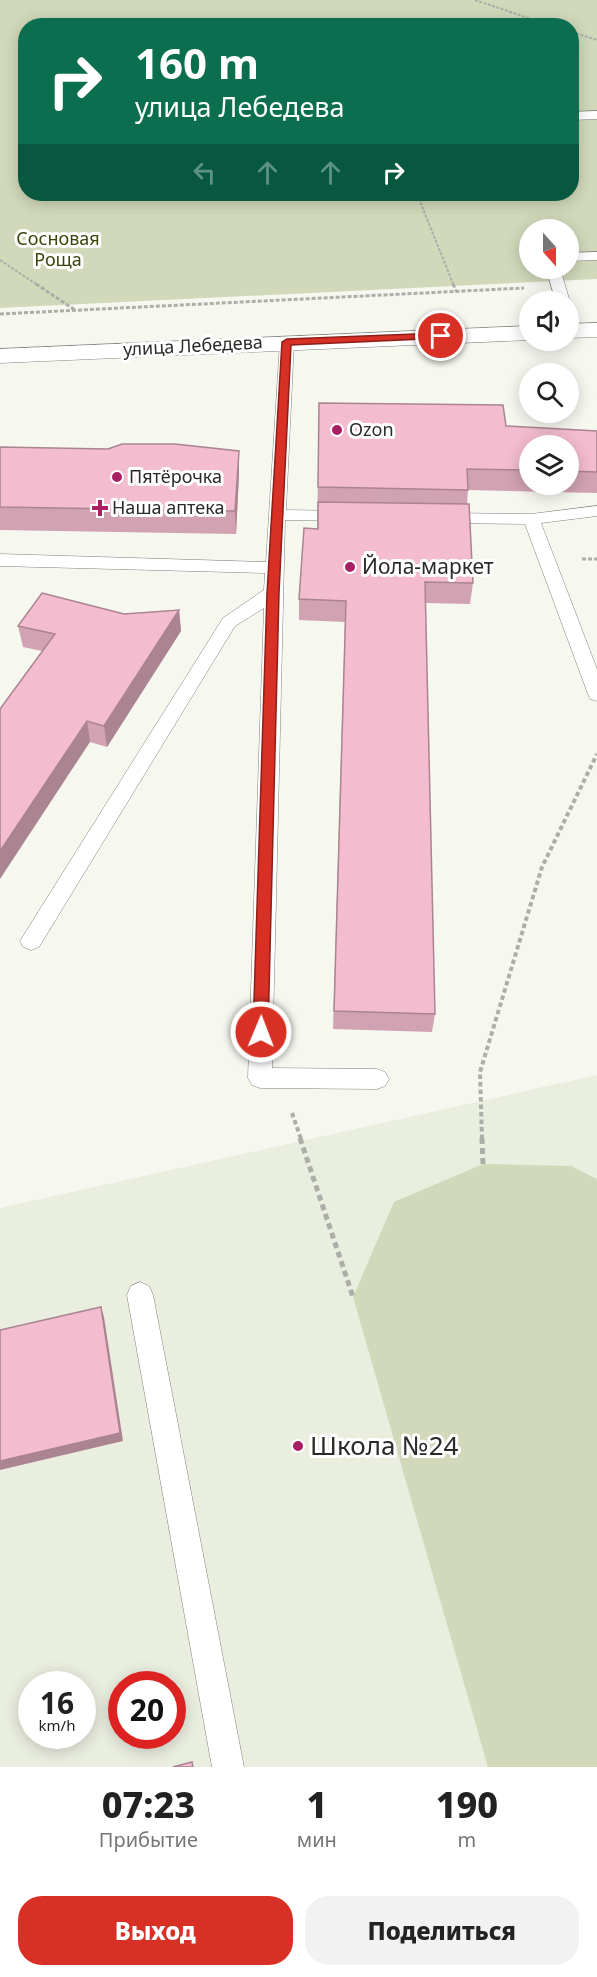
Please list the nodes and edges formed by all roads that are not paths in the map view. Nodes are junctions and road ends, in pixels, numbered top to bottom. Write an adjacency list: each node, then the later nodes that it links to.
1 (597, 115): 2 (lane)
2 (579, 116)
3 (597, 256): 4 (lane)
4 (579, 257)
5 (579, 328): 6 (main road)
6 (597, 330)
7 (519, 333): 8 (main road, улица Лебедева)
8 (287, 342): 9 (main road, улица Лебедева); 11 (lane)
9 (0, 356)
10 (597, 511): 14 (lane)
11 (277, 515): 12 (lane); 16 (lane)
12 (358, 516)
13 (427, 517): 14 (lane)
14 (531, 519): 18 (lane)
15 (0, 560): 16 (lane)
16 (274, 568): 17 (lane)
17 (273, 593): 19 (lane); 20 (lane)
18 (597, 694)
19 (31, 942)
20 (376, 1079)
21 (140, 1295): 22 (lane)
22 (228, 1767)

